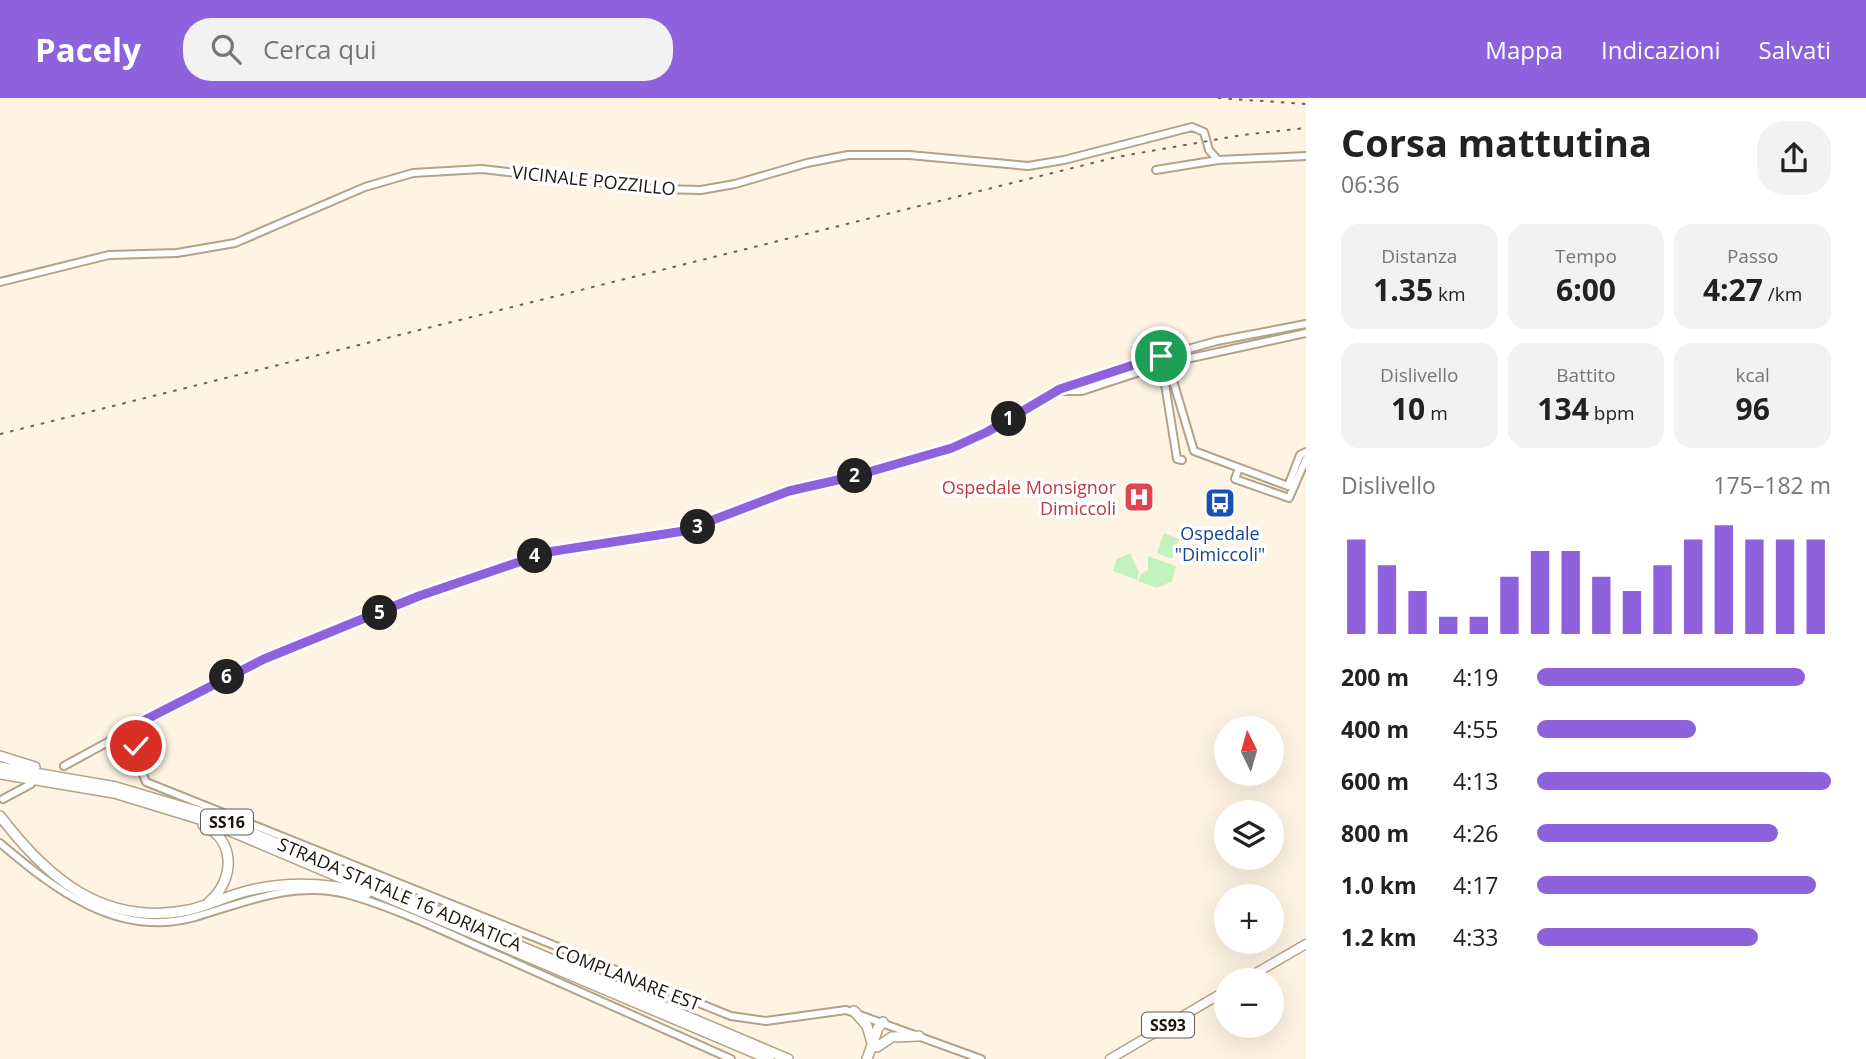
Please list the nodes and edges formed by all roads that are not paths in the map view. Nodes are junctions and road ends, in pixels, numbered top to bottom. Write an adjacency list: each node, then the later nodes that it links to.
1 (1306, 156): 2 (street)
2 (1218, 160): 3 (street); 4 (street, VICINALE POZZILLO)
3 (1156, 170)
4 (0, 282)
5 (1306, 322): 7 (street)
6 (1306, 333): 7 (street)
7 (1164, 361): 8 (street); 9 (street); 14 (street)
8 (1191, 440): 9 (street); 13 (street)
9 (1175, 445): 12 (street)
10 (1306, 452): 13 (street)
11 (1306, 459): 13 (street)
12 (1182, 460)
13 (1239, 468)
14 (139, 723): 16 (street); 31 (street, COMPLANARE EST)
15 (0, 756): 19 (highway, SS16)
16 (64, 766)
17 (0, 767): 19 (highway, STRADA STATALE 16 ADRIATICA / SS16)
18 (0, 774): 22 (highway, STRADA STATALE 16 ADRIATICA / SS16)
19 (79, 779): 29 (highway, STRADA STATALE 16 ADRIATICA / SS16)
20 (31, 783): 21 (street)
21 (3, 799)
22 (138, 800): 25 (highway, SS16); 26 (highway, STRADA STATALE 16 ADRIATICA / SS16)
23 (0, 816): 25 (highway, SS16)
24 (0, 843): 35 (street)
25 (204, 905): 26 (highway, SS16)
26 (421, 911): 29 (highway, STRADA STATALE 16 ADRIATICA / SS16)
27 (1306, 944): 28 (main road)
28 (1265, 968)
29 (612, 988): 36 (highway, STRADA STATALE 16 ADRIATICA / SS16); 37 (highway, STRADA STATALE 16 ADRIATICA / SS16)
30 (1214, 998): 40 (main road, SS93)
31 (853, 1012): 32 (street, COMPLANARE EST); 34 (highway)
32 (883, 1022): 33 (street, COMPLANARE EST); 34 (highway)
33 (919, 1036): 34 (highway); 39 (street, COMPLANARE EST)
34 (875, 1046): 38 (highway)
35 (730, 1059)
36 (769, 1059)
37 (790, 1059)
38 (869, 1059)
39 (981, 1059)
40 (1110, 1059)

